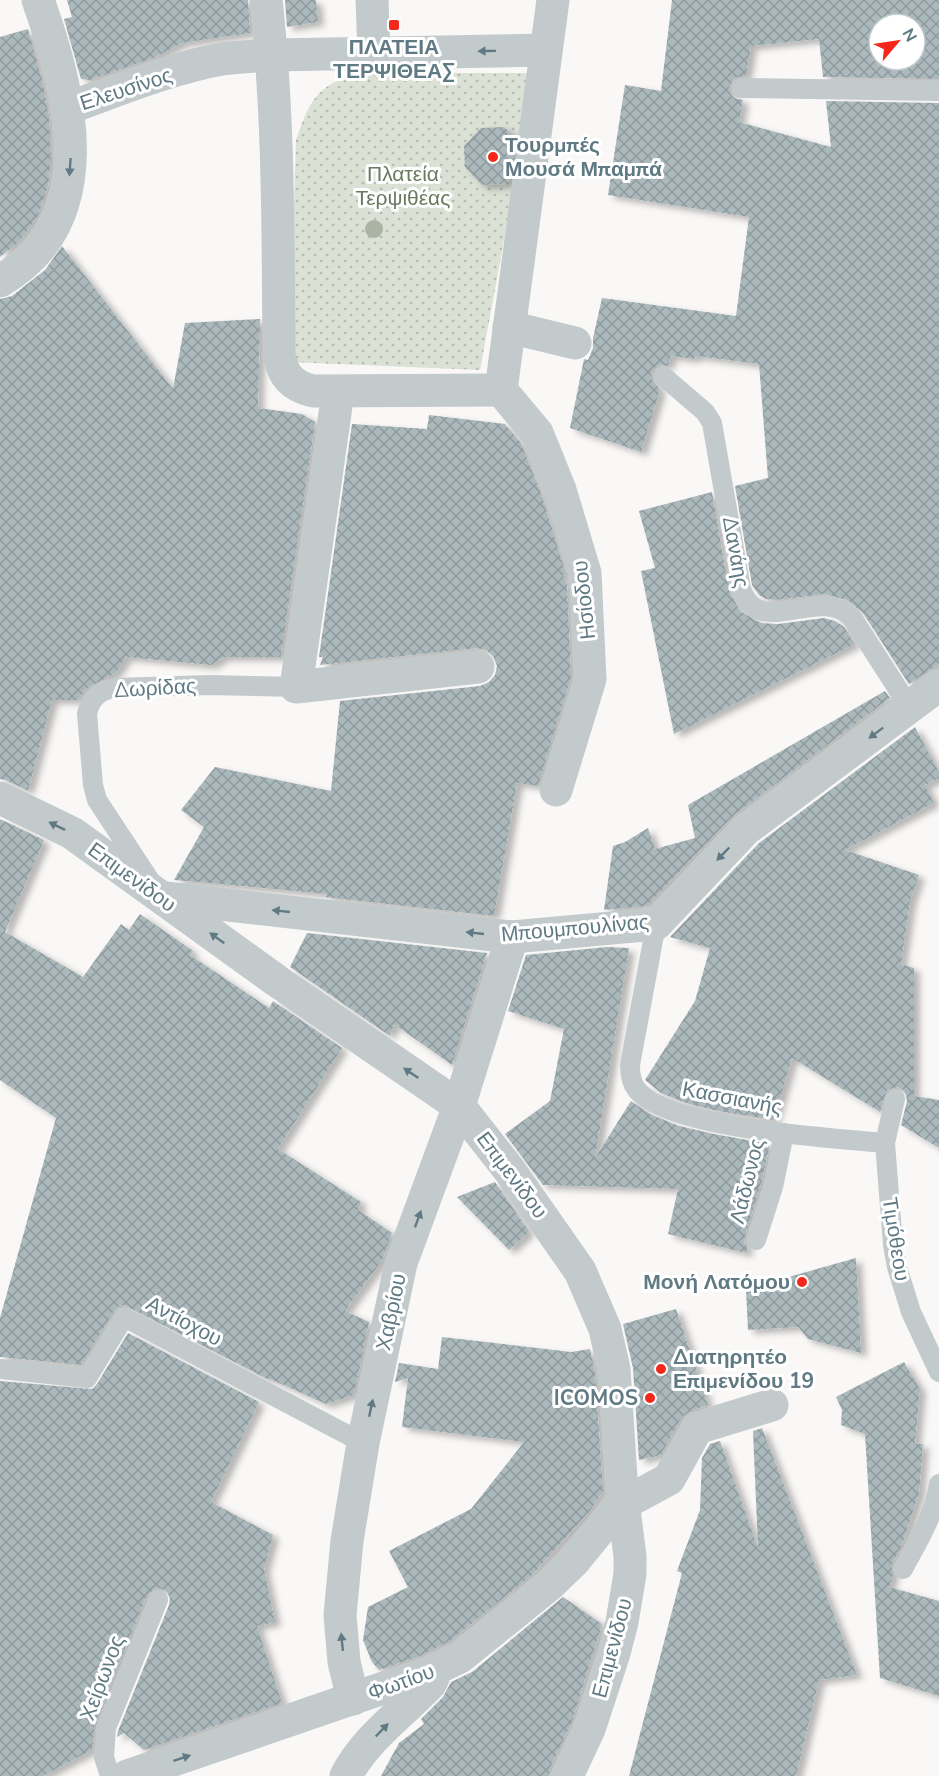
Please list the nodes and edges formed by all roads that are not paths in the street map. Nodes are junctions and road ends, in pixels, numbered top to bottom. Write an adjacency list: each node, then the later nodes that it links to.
1 (38, 0): 10 (street)
2 (266, 0): 7 (street)
3 (372, 0): 6 (street)
4 (553, 0): 5 (street)
5 (546, 50): 6 (street, one-way to 6); 12 (street)
6 (374, 53): 7 (street)
7 (272, 55): 10 (street, Ελευσίνος); 16 (street)
8 (741, 88): 9 (lane)
9 (939, 91)
10 (68, 108): 11 (street, Ελευσίνος, one-way to 11)
11 (0, 281)
12 (509, 327): 13 (street); 15 (street)
13 (575, 343)
14 (663, 376): 20 (lane, Δανάης)
15 (501, 390): 16 (street); 21 (street, Ησίοδου)
16 (338, 392): 19 (street)
17 (478, 668): 19 (street, Δωρίδας)
18 (939, 685): 20 (street, Μπουμπουλίνας)
19 (296, 687): 23 (lane, Δωρίδας)
20 (910, 708): 24 (street, Μπουμπουλίνας, one-way to 24)
21 (556, 790)
22 (0, 798): 23 (street, Επιμενίδου, one-way to 22)
23 (161, 898): 25 (street, Μπουμπουλίνας, one-way to 23); 27 (street, Επιμενίδου, one-way to 23)
24 (656, 924): 25 (street, Μπουμπουλίνας); 28 (lane, Κασσιανής)
25 (512, 937): 27 (street, Χαβρίου)
26 (895, 1099): 29 (lane, Τιμόθεου)
27 (459, 1106): 34 (street, Χαβρίου, one-way to 27); 36 (street, Επιμενίδου)
28 (784, 1133): 29 (lane, Κασσιανής); 30 (lane, Λάδωνος)
29 (885, 1143): 32 (lane, Τιμόθεου)
30 (756, 1240)
31 (0, 1369): 34 (lane, Αντίοχου)
32 (939, 1372)
33 (772, 1405): 36 (street)
34 (363, 1443): 40 (street, Χαβρίου, one-way to 34)
35 (939, 1484): 37 (lane)
36 (623, 1504): 39 (street, Φωτίου); 44 (street, Επιμενίδου)
37 (903, 1569)
38 (158, 1600): 41 (lane, Χείρωνος)
39 (432, 1671): 40 (street, Φωτίου); 43 (street, one-way to 39)
40 (353, 1699): 42 (street, Φωτίου, one-way to 40)
41 (110, 1776)
42 (127, 1776)
43 (346, 1776)
44 (567, 1776)

